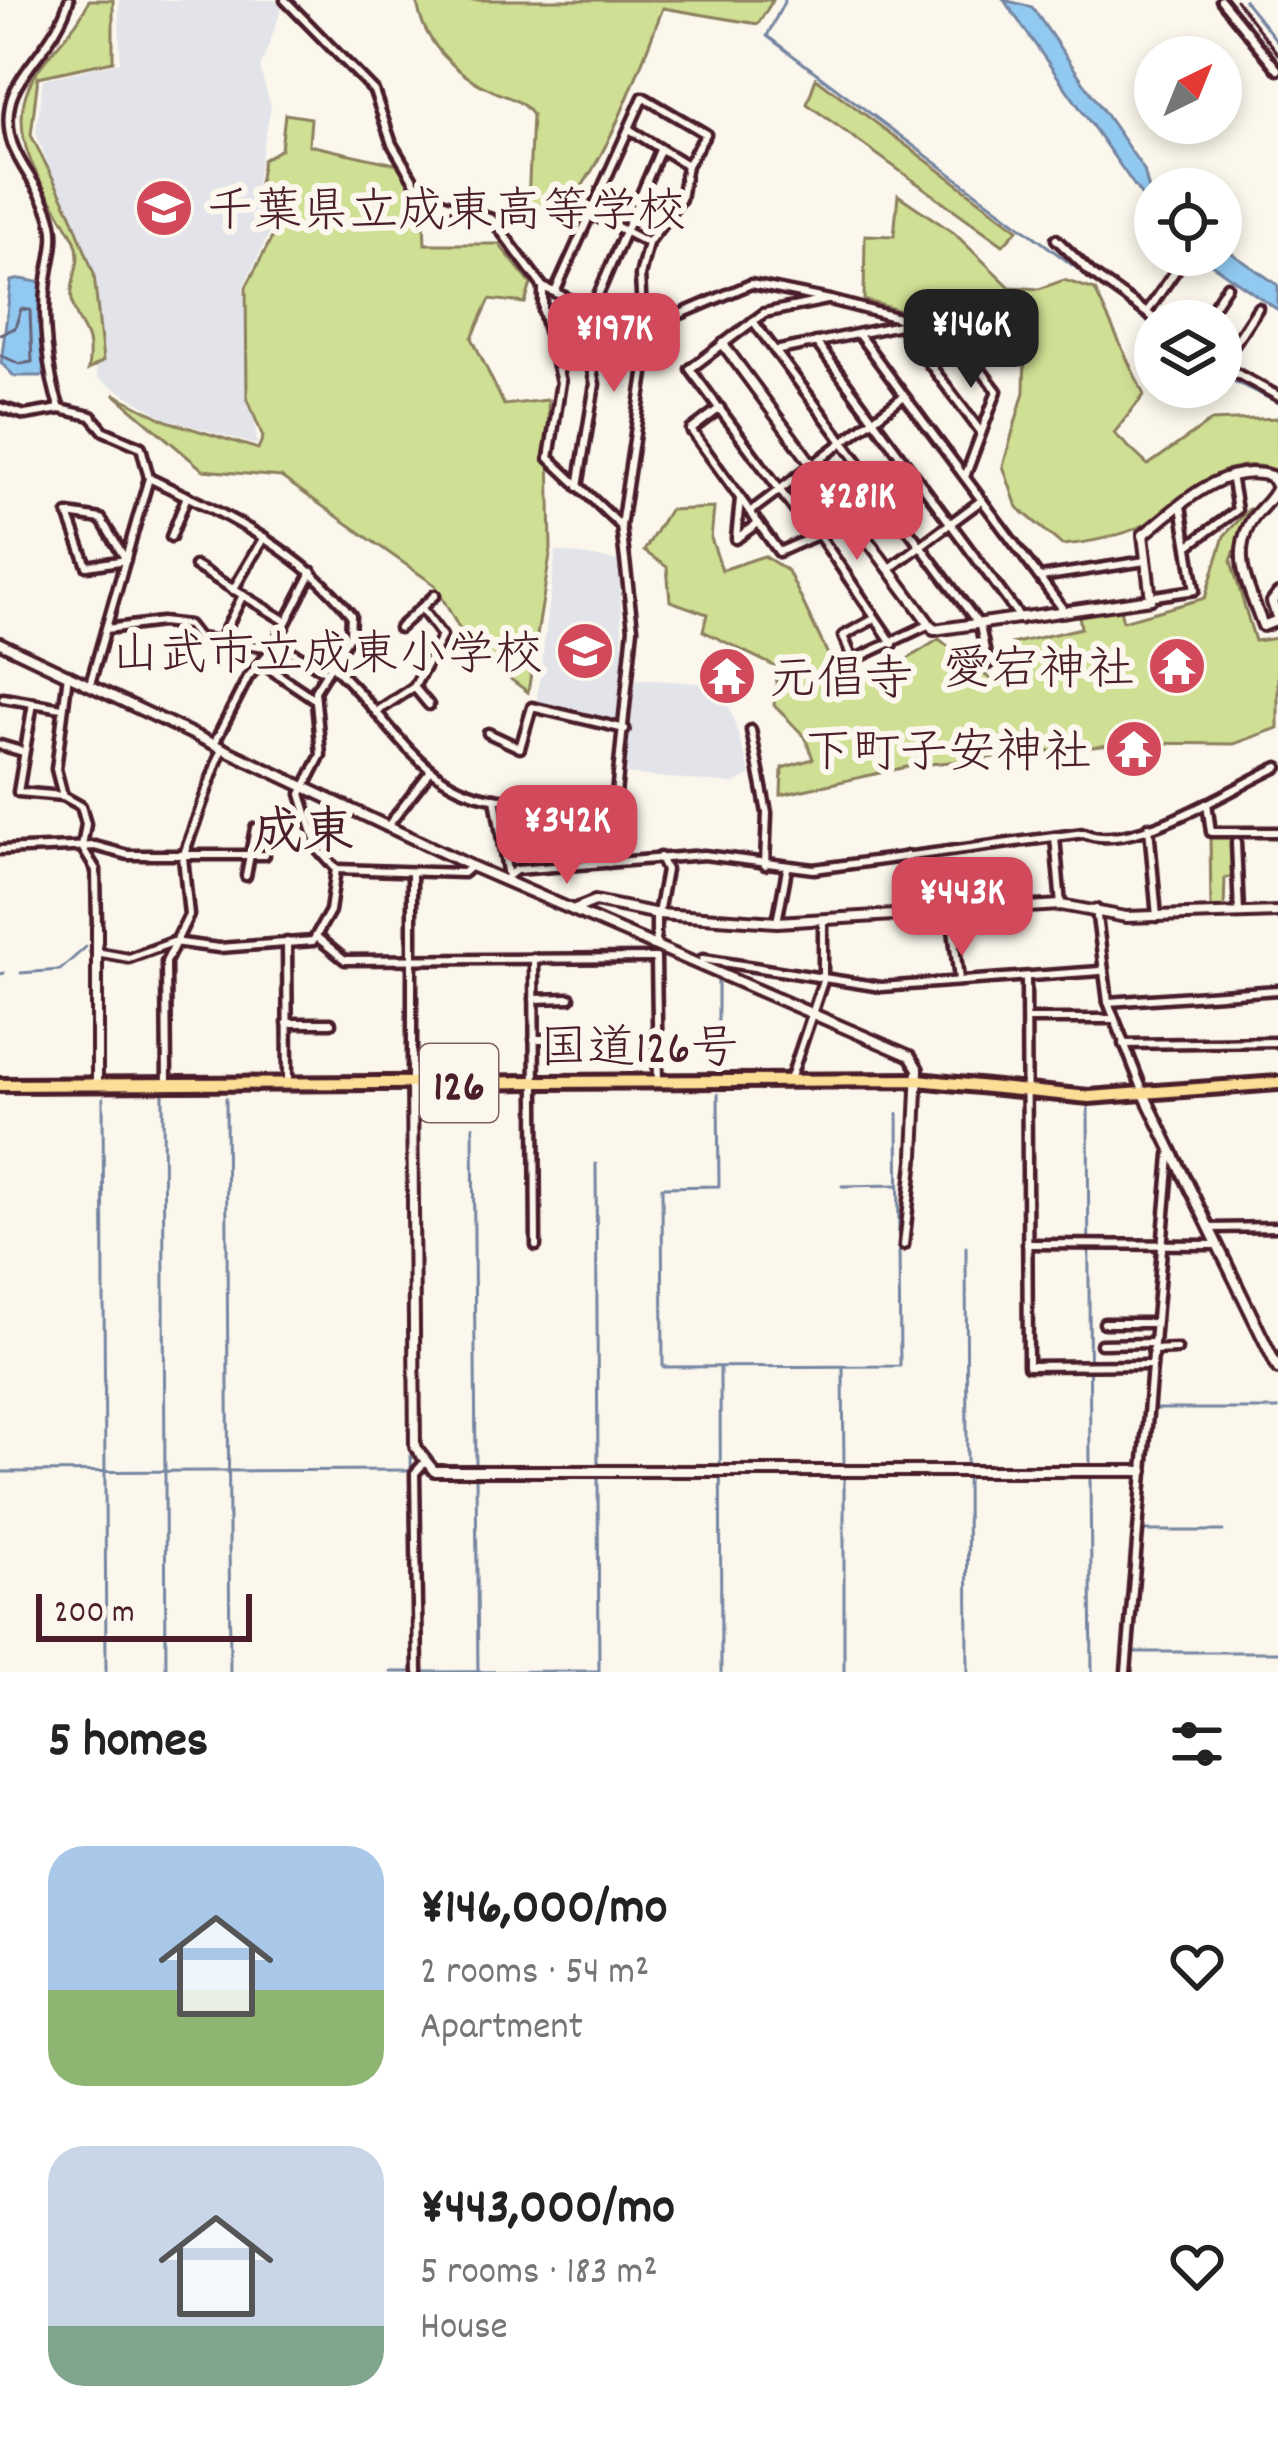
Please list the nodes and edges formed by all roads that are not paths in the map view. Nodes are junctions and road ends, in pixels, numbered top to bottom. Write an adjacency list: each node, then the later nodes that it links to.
1 (69, 0): 6 (street)
2 (285, 0): 14 (street)
3 (1221, 0): 4 (street)
4 (1278, 70)
5 (0, 97): 6 (street)
6 (10, 100): 37 (street)
7 (628, 129): 8 (street); 9 (street); 10 (street)
8 (660, 150): 9 (street); 11 (street)
9 (687, 166): 13 (street)
10 (592, 214): 11 (street); 16 (street)
11 (625, 230): 13 (street); 22 (street)
12 (1056, 239): 20 (street)
13 (648, 243): 23 (street)
14 (544, 286): 16 (street); 45 (street)
15 (1227, 286): 18 (street)
16 (556, 290): 19 (street)
17 (830, 299): 23 (street); 24 (street); 25 (street)
18 (1218, 300)
19 (578, 302): 22 (street); 45 (street)
20 (1134, 302)
21 (1258, 308): 27 (street)
22 (592, 309): 23 (street)
23 (642, 321): 55 (street)
24 (753, 321): 30 (street); 31 (street)
25 (912, 322): 26 (street); 39 (street)
26 (901, 325): 28 (street); 39 (street)
27 (1242, 332)
28 (859, 335): 29 (street); 33 (street)
29 (816, 343): 31 (street); 38 (street)
30 (723, 344): 36 (street); 41 (street)
31 (775, 351): 40 (street)
32 (1242, 376): 34 (street)
33 (904, 396): 38 (street); 43 (street)
34 (1278, 396)
35 (0, 407): 37 (street)
36 (720, 408): 46 (street); 48 (street)
37 (61, 409): 44 (street)
38 (873, 419): 40 (street); 54 (street)
39 (982, 434): 43 (street)
40 (842, 442): 41 (street); 59 (street)
41 (812, 466): 46 (street); 52 (street)
42 (1231, 476): 50 (street); 60 (street); 68 (street)
43 (965, 477): 49 (street)
44 (149, 478): 47 (street); 61 (street)
45 (578, 487): 55 (street)
46 (781, 489): 51 (street); 56 (street)
47 (187, 496): 57 (street); 58 (street)
48 (740, 499): 51 (street); 53 (street)
49 (982, 500): 54 (street); 66 (street)
50 (1181, 506): 60 (street); 62 (street)
51 (750, 512): 53 (street)
52 (851, 520): 56 (street); 64 (street)
53 (758, 523): 56 (street)
54 (950, 523): 59 (street); 75 (street)
55 (620, 526): 97 (street)
56 (817, 536): 74 (street)
57 (171, 537)
58 (264, 537): 65 (street); 67 (street)
59 (920, 545): 64 (street); 78 (street)
60 (1189, 546): 71 (street)
61 (126, 560): 61 (street); 80 (street)
62 (1148, 560): 66 (street); 71 (street)
63 (194, 566): 67 (street)
64 (889, 569): 77 (street)
65 (312, 572): 76 (street); 87 (street)
66 (1041, 577): 73 (street)
67 (233, 590): 69 (street)
68 (1278, 594)
69 (243, 595): 76 (street); 81 (street)
70 (435, 595): 72 (street)
71 (1155, 596): 73 (street)
72 (421, 608): 79 (street); 90 (street)
73 (1065, 612): 75 (street)
74 (874, 619): 83 (street); 83 (street)
75 (1021, 619): 78 (street)
76 (284, 621): 84 (street)
77 (930, 624): 78 (street); 83 (street)
78 (980, 626): 86 (street)
79 (399, 628)
80 (106, 629): 81 (street); 89 (street)
81 (221, 639): 84 (street)
82 (0, 643): 88 (street)
83 (892, 644)
84 (273, 649): 85 (street); 87 (street)
85 (261, 663): 92 (street); 101 (street)
86 (988, 664)
87 (327, 668): 92 (street); 96 (street)
88 (68, 674): 89 (street); 95 (street)
89 (90, 684): 101 (street)
90 (414, 687): 94 (street); 96 (street)
91 (3, 698): 93 (street)
92 (313, 698): 105 (street)
93 (33, 703): 95 (street); 102 (street)
94 (429, 705)
95 (62, 708): 106 (street)
96 (380, 710): 104 (street)
97 (625, 729): 99 (street); 123 (street)
98 (752, 730): 124 (street)
99 (488, 733)
100 (0, 746): 102 (street)
101 (218, 746): 105 (street); 120 (street)
102 (24, 752): 106 (street)
103 (1278, 767): 109 (street)
104 (429, 773): 107 (street); 110 (street)
105 (302, 787): 110 (street); 127 (street)
106 (63, 796): 116 (street)
107 (495, 798): 108 (street); 130 (street)
108 (531, 799)
109 (1207, 803): 111 (street); 113 (street)
110 (387, 827): 125 (street)
111 (1149, 827): 114 (street); 139 (street)
112 (255, 828): 118 (street)
113 (1278, 832)
114 (1055, 839): 122 (street); 131 (street)
115 (1236, 842): 137 (street)
116 (82, 847): 117 (street); 120 (street); 142 (street)
117 (0, 850)
118 (252, 854): 119 (street); 120 (street); 129 (street)
119 (265, 855)
120 (183, 857): 144 (street)
121 (660, 857): 123 (street); 124 (street); 136 (street)
122 (908, 859): 126 (street); 138 (street)
123 (609, 860): 130 (street)
124 (765, 865): 126 (street)
125 (472, 866): 128 (street); 130 (street)
126 (790, 868): 141 (street)
127 (336, 869): 128 (street); 143 (street)
128 (412, 873): 150 (street)
129 (247, 876)
130 (507, 878): 133 (street)
131 (1061, 905): 132 (street); 134 (street)
132 (1096, 909): 139 (street); 152 (street)
133 (574, 910): 136 (street); 146 (street)
134 (951, 912): 138 (street); 154 (street)
135 (1278, 912): 137 (street)
136 (657, 913): 141 (street); 146 (street)
137 (1239, 913): 139 (street)
138 (915, 915): 140 (street)
139 (1157, 916)
140 (823, 921): 141 (street); 155 (street)
141 (776, 922)
142 (97, 926): 147 (street)
143 (318, 938): 145 (street); 150 (street)
144 (173, 942): 145 (street); 147 (street); 176 (street)
145 (286, 942): 163 (street)
146 (656, 946): 149 (street); 151 (street)
147 (97, 952): 175 (street)
148 (534, 958): 149 (street); 150 (street); 157 (street)
149 (656, 958): 170 (street)
150 (411, 960): 173 (street)
151 (701, 965): 155 (street); 160 (street)
152 (1100, 971): 153 (street); 159 (street)
153 (1026, 978): 154 (street); 162 (street)
154 (958, 980): 155 (street)
155 (824, 981): 160 (street)
156 (1278, 990): 159 (street)
157 (534, 998): 158 (street); 165 (street)
158 (570, 998)
159 (1108, 1002): 161 (street)
160 (812, 1013): 169 (street); 171 (street)
161 (1114, 1018): 162 (street); 168 (street)
162 (1026, 1019): 179 (street)
163 (287, 1023): 164 (street); 177 (street)
164 (332, 1023)
165 (534, 1039): 166 (street); 172 (street)
166 (572, 1039)
167 (1278, 1042): 168 (street)
168 (1123, 1044): 180 (street)
169 (789, 1080): 170 (highway, 国道126号 / 126); 171 (highway, 国道126号 / 126)
170 (658, 1081): 172 (highway, 国道126号 / 126)
171 (918, 1081): 179 (highway, 国道126号 / 126); 181 (street)
172 (534, 1082): 173 (highway, 国道126号 / 126); 188 (street)
173 (412, 1083): 177 (highway, 国道126号 / 126); 197 (street)
174 (1278, 1083): 180 (highway, 国道126号 / 126)
175 (98, 1084): 176 (highway, 国道126号 / 126); 178 (highway, 国道126号 / 126)
176 (167, 1084): 177 (highway, 国道126号 / 126)
177 (288, 1084)
178 (0, 1085)
179 (1027, 1091): 180 (highway, 国道126号 / 126); 185 (street)
180 (1144, 1094): 182 (street)
181 (914, 1155): 187 (street)
182 (1170, 1155): 184 (street); 186 (street)
183 (1278, 1227): 184 (street)
184 (1207, 1228): 189 (street)
185 (1027, 1244): 186 (street); 195 (street)
186 (1162, 1244): 189 (street); 191 (street)
187 (904, 1245)
188 (536, 1246)
189 (1216, 1246): 196 (street)
190 (1104, 1323): 191 (street)
191 (1154, 1323): 193 (street)
192 (1101, 1344): 193 (street)
193 (1153, 1346): 194 (street); 195 (street)
194 (1177, 1349)
195 (1152, 1365): 198 (street)
196 (1278, 1369)
197 (423, 1464): 198 (street); 199 (street)
198 (1143, 1471): 200 (street)
199 (418, 1672)
200 (1126, 1672)

